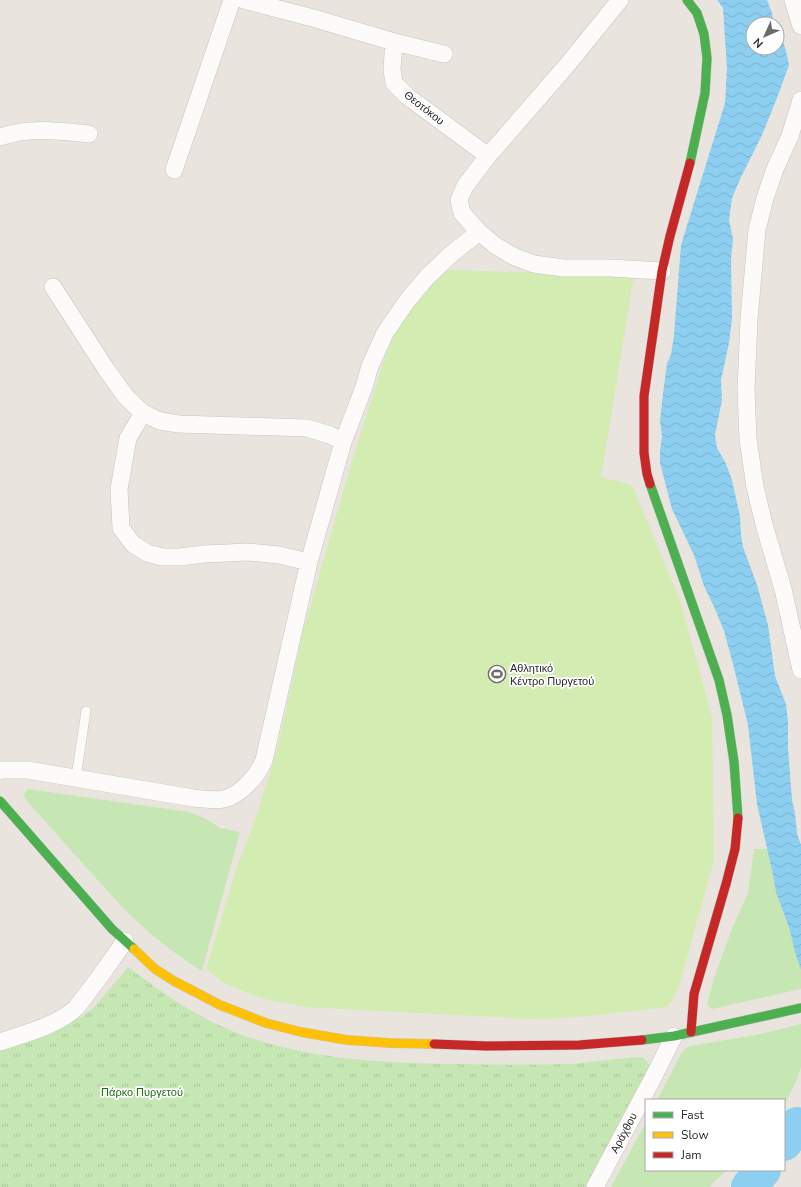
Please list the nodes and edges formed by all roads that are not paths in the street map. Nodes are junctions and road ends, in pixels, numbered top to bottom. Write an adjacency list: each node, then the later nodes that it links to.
1 (232, 0): 13 (street)
2 (244, 0): 7 (street)
3 (620, 0): 12 (street)
4 (687, 0): 15 (street)
5 (793, 0): 6 (street)
6 (801, 26)
7 (394, 42): 8 (street); 12 (street, Θεοτόκου)
8 (444, 54)
9 (801, 100): 20 (street)
10 (89, 134): 11 (street)
11 (0, 137)
12 (488, 156): 14 (street)
13 (174, 170)
14 (480, 232): 15 (street); 18 (street)
15 (662, 271): 27 (street)
16 (52, 287): 17 (street)
17 (143, 413): 18 (street); 19 (street)
18 (343, 442): 19 (street)
19 (309, 562): 23 (street)
20 (801, 670)
21 (86, 711): 23 (lane)
22 (0, 771): 23 (street)
23 (76, 777)
24 (0, 802): 25 (street)
25 (124, 941): 28 (street); 29 (street)
26 (801, 1008): 27 (street)
27 (691, 1032): 28 (street)
28 (674, 1036): 30 (street, Αράχθου)
29 (0, 1042)
30 (595, 1187)

